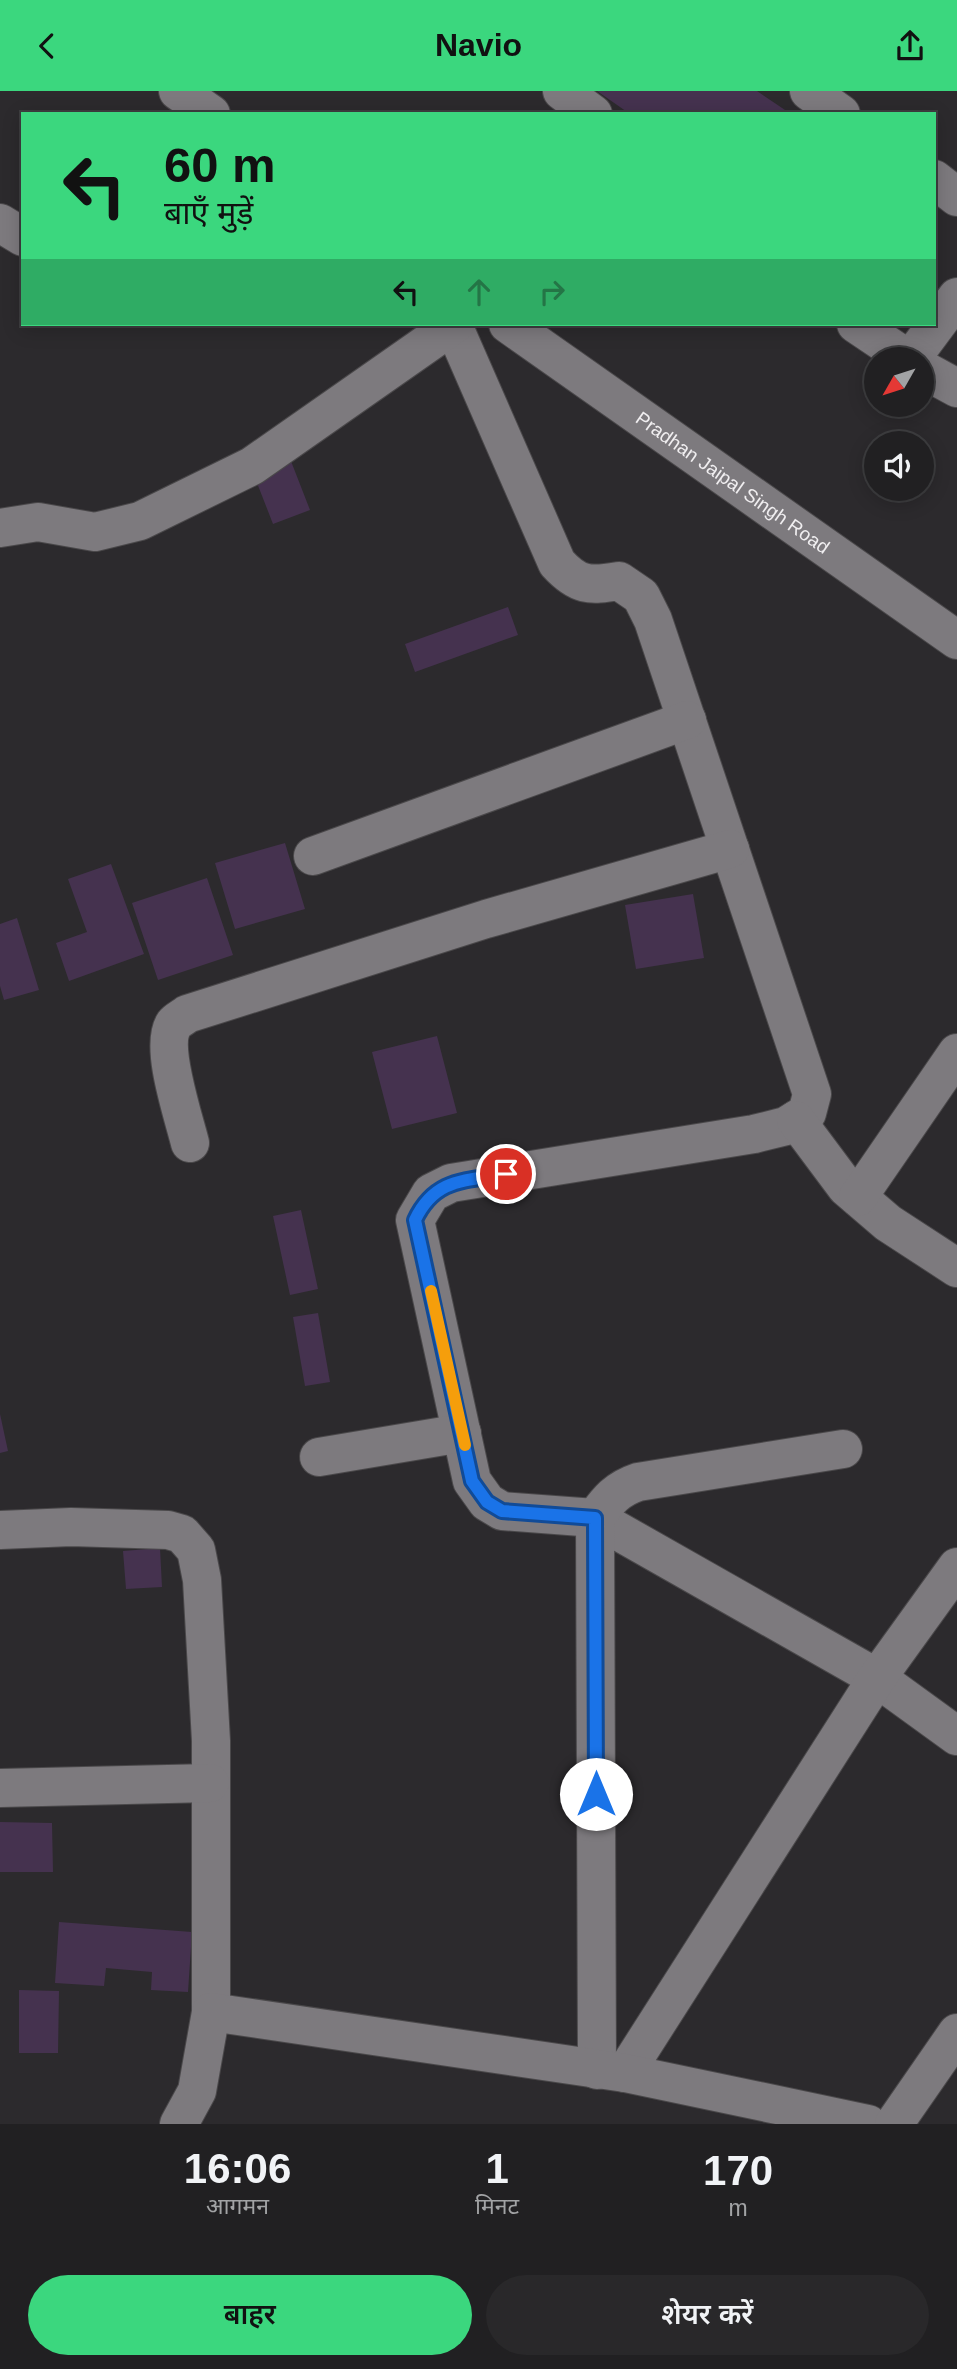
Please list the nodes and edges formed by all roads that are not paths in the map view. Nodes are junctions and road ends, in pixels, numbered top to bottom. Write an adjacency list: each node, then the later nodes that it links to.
1 (178, 91): 4 (street)
2 (562, 91): 5 (street)
3 (809, 91): 6 (street)
4 (208, 112)
5 (590, 112)
6 (838, 112)
7 (936, 181): 8 (street)
8 (957, 197)
9 (0, 222): 10 (street)
10 (21, 236)
11 (957, 297): 12 (street)
12 (936, 324)
13 (451, 326): 22 (street)
14 (455, 326): 24 (street)
15 (511, 326): 23 (street, Pradhan Jaipal Singh Road)
16 (859, 326): 18 (street)
17 (935, 326): 19 (street)
18 (891, 347)
19 (918, 347)
20 (934, 376): 21 (street)
21 (957, 388)
22 (0, 528)
23 (957, 640)
24 (687, 720): 25 (street); 26 (street)
25 (730, 849): 28 (street); 29 (street)
26 (313, 856)
27 (957, 1053): 30 (street)
28 (796, 1120): 30 (street); 32 (street)
29 (190, 1143)
30 (858, 1197): 31 (street)
31 (957, 1268)
32 (462, 1433): 34 (street); 35 (street)
33 (843, 1450): 35 (street)
34 (319, 1457)
35 (595, 1518): 38 (street); 44 (street)
36 (0, 1530): 40 (street)
37 (957, 1567): 38 (street)
38 (877, 1678): 39 (street); 44 (street)
39 (957, 1736)
40 (210, 1783): 41 (street); 42 (street)
41 (0, 1788)
42 (211, 2012): 44 (street); 45 (street)
43 (957, 2033): 47 (street)
44 (611, 2071): 46 (street)
45 (178, 2124)
46 (868, 2124)
47 (894, 2124)

